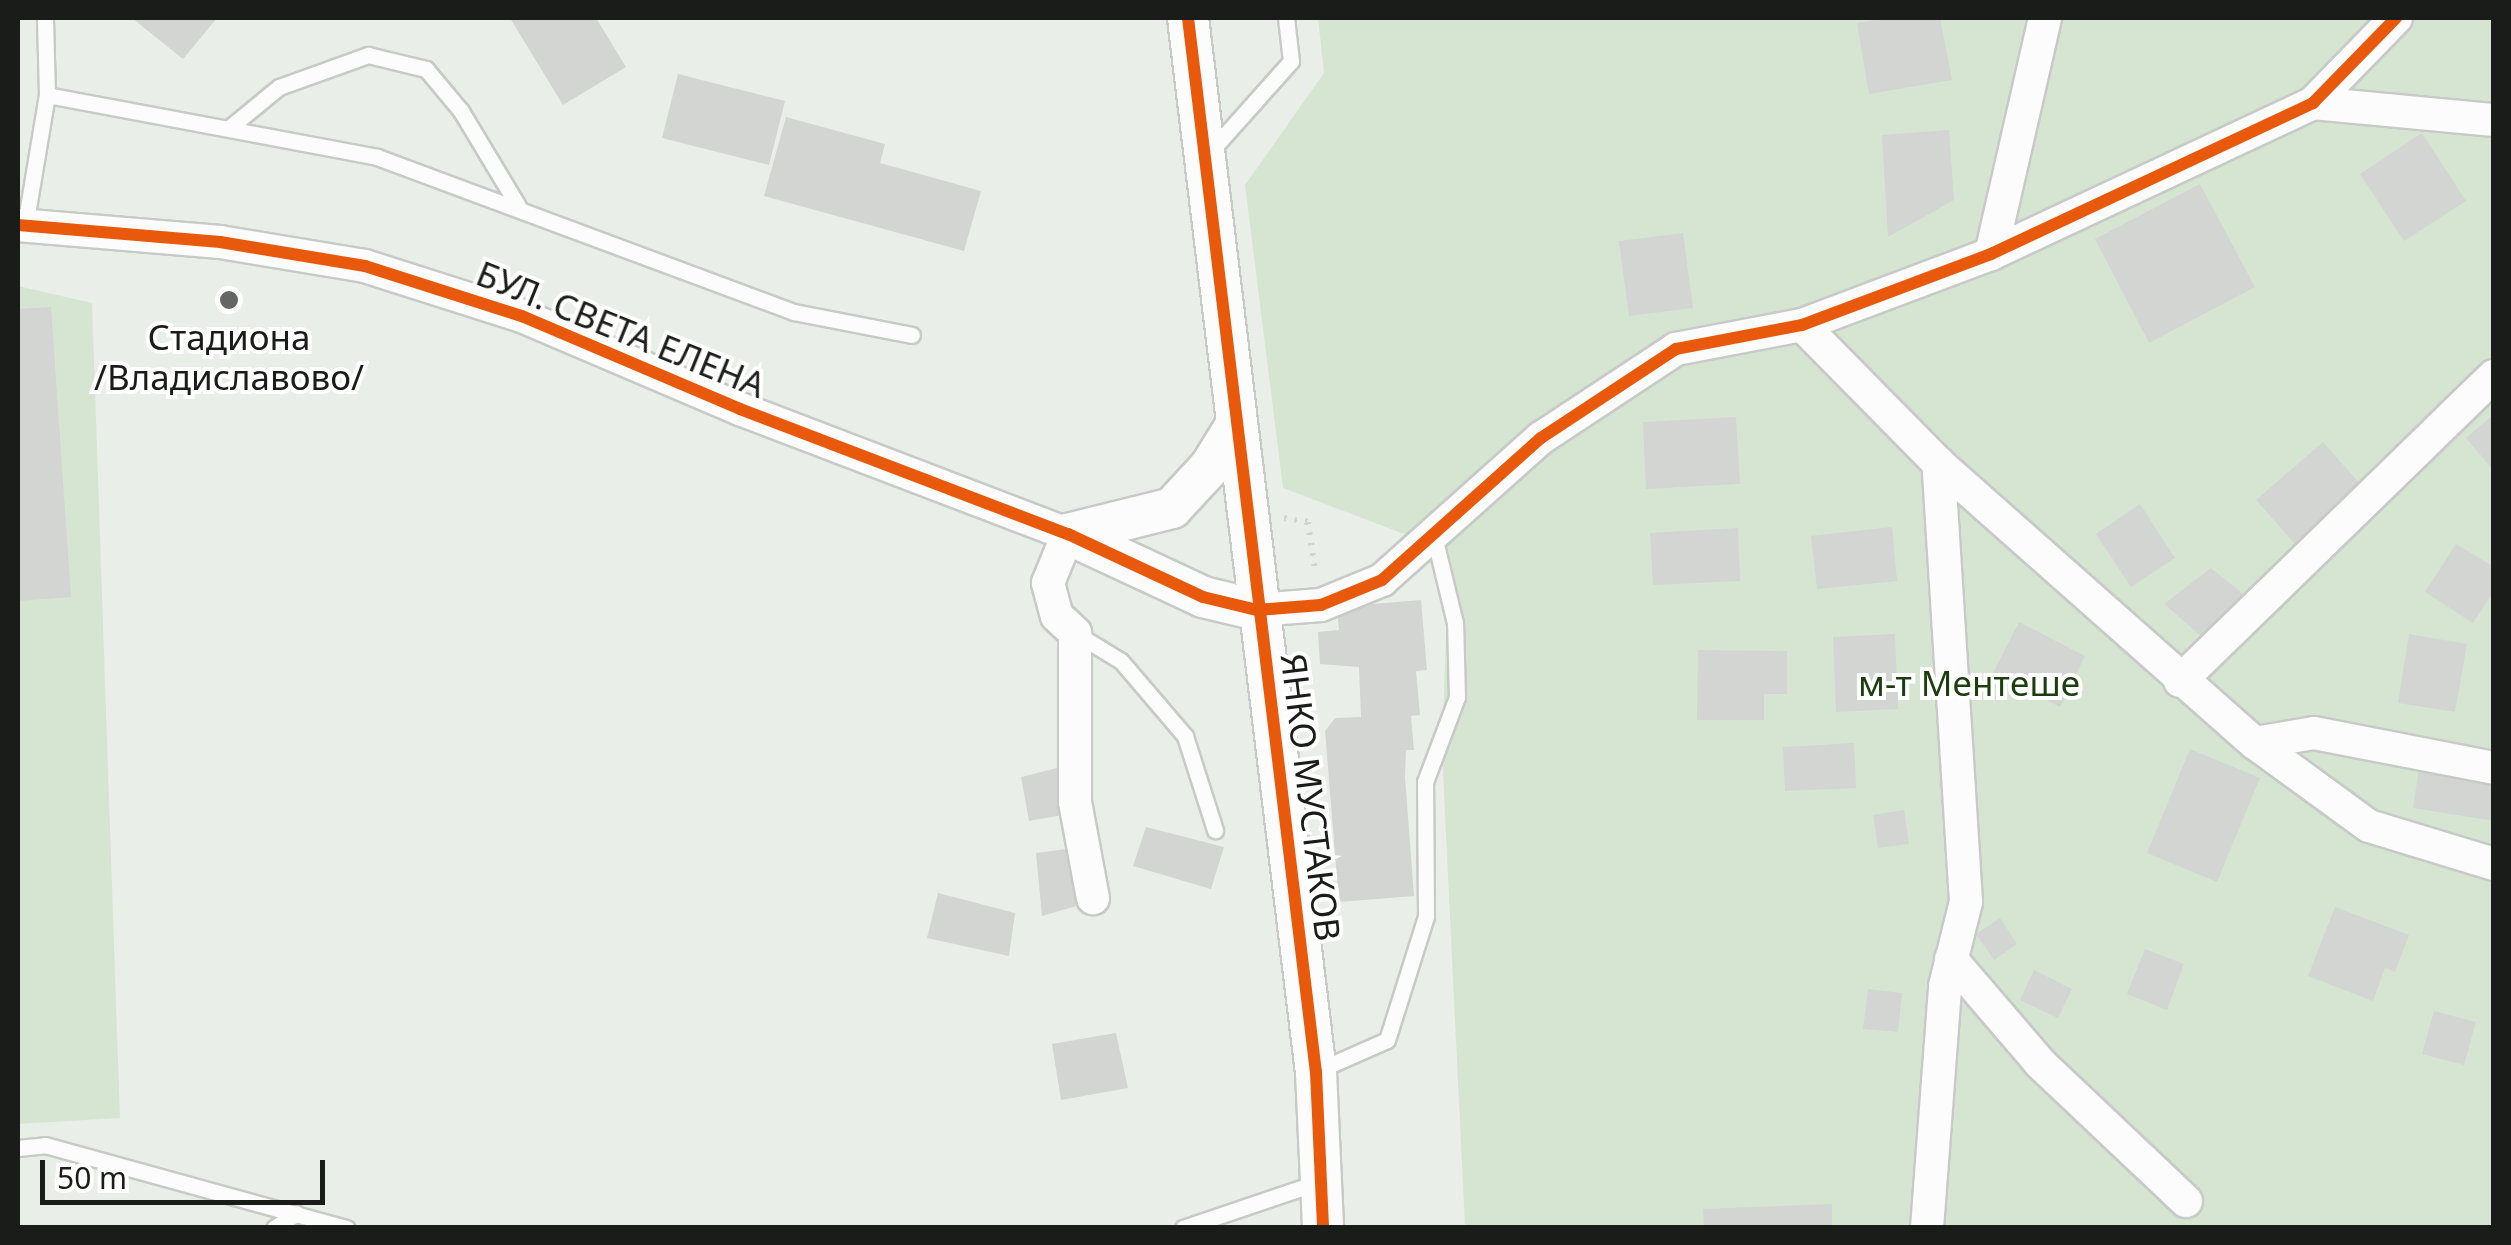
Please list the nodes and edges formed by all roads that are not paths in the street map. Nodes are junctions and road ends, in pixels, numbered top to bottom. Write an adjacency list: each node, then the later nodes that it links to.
1 (46, 18): 6 (lane)
2 (1188, 18): 10 (street, ЯНКО МУСТАКОВ)
3 (1286, 18): 10 (lane)
4 (2046, 18): 13 (street)
5 (2396, 18): 7 (street)
6 (47, 95): 9 (lane); 12 (lane)
7 (2313, 104): 8 (street); 13 (street)
8 (2494, 120)
9 (228, 128): 11 (lane); 11 (lane)
10 (1206, 156): 17 (street, ЯНКО МУСТАКОВ)
11 (518, 206): 15 (lane)
12 (21, 226): 19 (street, БУЛ. СВЕТА ЕЛЕНА)
13 (1990, 254): 14 (street)
14 (1802, 326): 18 (street); 20 (street)
15 (912, 335)
16 (2494, 376): 23 (street)
17 (1236, 425): 19 (street); 21 (street, ЯНКО МУСТАКОВ)
18 (1938, 464): 23 (street); 29 (street)
19 (1068, 534): 21 (street); 22 (street)
20 (1434, 536): 21 (street); 30 (lane)
21 (1256, 610): 30 (street, ЯНКО МУСТАКОВ)
22 (1075, 633): 26 (lane); 28 (street)
23 (2180, 682): 24 (street)
24 (2255, 743): 25 (street); 27 (street)
25 (2494, 768)
26 (1215, 830)
27 (2494, 864)
28 (1093, 898)
29 (1951, 959): 33 (street); 39 (street)
30 (1316, 1072): 32 (street, ЯНКО МУСТАКОВ)
31 (18, 1148): 34 (lane)
32 (1323, 1181): 37 (lane); 38 (street, ЯНКО МУСТАКОВ)
33 (2186, 1202)
34 (298, 1213): 35 (lane); 36 (lane)
35 (274, 1228)
36 (346, 1228)
37 (1183, 1228)
38 (1323, 1228)
39 (1927, 1228)

